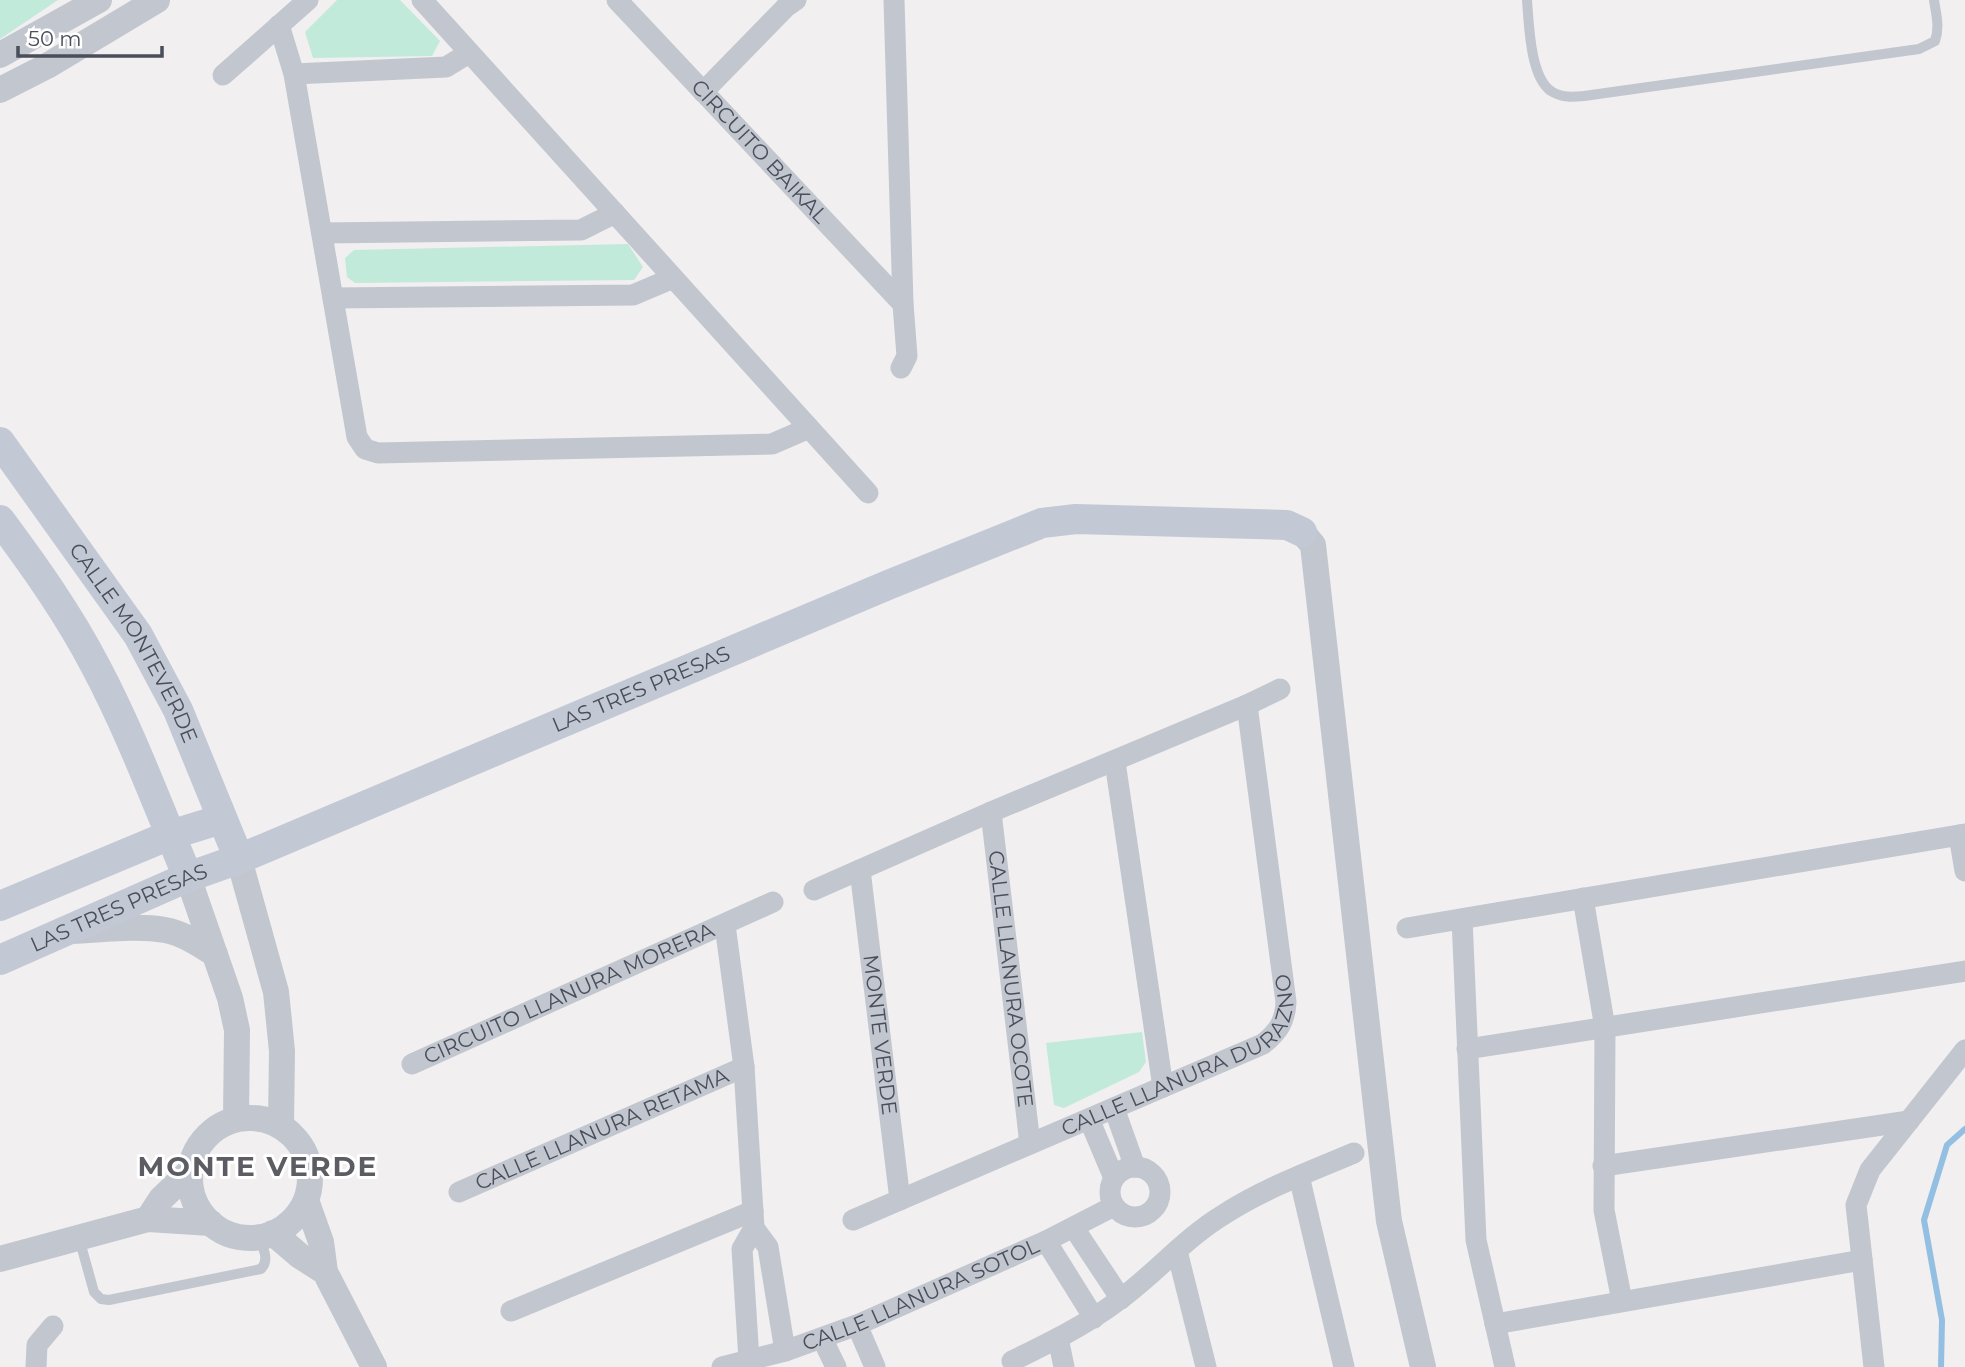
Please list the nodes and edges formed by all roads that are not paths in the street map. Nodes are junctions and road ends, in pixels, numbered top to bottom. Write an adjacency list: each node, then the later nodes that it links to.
1 (99, 0): 12 (street)
2 (157, 0): 15 (street)
3 (308, 0): 10 (street)
4 (422, 0): 11 (street)
5 (617, 0): 16 (street, CIRCUITO BAIKAL)
6 (796, 0): 16 (street)
7 (894, 0): 21 (street)
8 (1527, 0): 9 (lane)
9 (1934, 0)
10 (279, 25): 13 (street); 14 (street)
11 (470, 53): 13 (street); 17 (street)
12 (0, 55)
13 (294, 74): 18 (street)
14 (223, 75)
15 (0, 90)
16 (703, 92): 21 (street, CIRCUITO BAIKAL)
17 (615, 213): 18 (street); 19 (street)
18 (322, 233): 20 (street)
19 (673, 278): 20 (street); 23 (street)
20 (333, 298): 23 (street)
21 (903, 304): 22 (street)
22 (901, 368)
23 (809, 428): 25 (street)
24 (0, 442): 32 (main road, CALLE MONTEVERDE)
25 (868, 493)
26 (0, 520): 34 (main road, CALLE MONTEVERDE)
27 (1302, 532): 35 (main road, LAS TRES PRESAS); 106 (street)
28 (1280, 689): 29 (street)
29 (1247, 705): 30 (street); 57 (street, CALLE LLANURA DURAZNO)
30 (1115, 762): 31 (street); 57 (street)
31 (991, 812): 36 (street); 63 (street, CALLE LLANURA OCOTE)
32 (222, 819): 34 (main road); 35 (main road, CALLE MONTEVERDE)
33 (1962, 834): 37 (street); 40 (street)
34 (170, 835): 38 (main road, CALLE MONTEVERDE); 42 (main road)
35 (239, 859): 38 (main road, LAS TRES PRESAS); 53 (street)
36 (860, 870): 39 (street); 72 (street, MONTE VERDE)
37 (1965, 871)
38 (188, 877): 46 (main road, LAS TRES PRESAS); 47 (street)
39 (814, 890)
40 (1583, 898): 43 (street); 50 (street)
41 (773, 902): 44 (street, CIRCUITO LLANURA MORERA)
42 (0, 906)
43 (1462, 919): 45 (street); 51 (street)
44 (725, 925): 55 (street, CIRCUITO LLANURA MORERA); 56 (street, CIRCUITO LLANURA MORERA)
45 (1407, 928)
46 (65, 931): 47 (street); 48 (main road, LAS TRES PRESAS)
47 (215, 954): 54 (street)
48 (0, 960)
49 (1965, 971): 50 (street)
50 (1605, 1028): 51 (street); 65 (street)
51 (1467, 1049): 90 (street)
52 (1965, 1050): 61 (street)
53 (282, 1051): 54 (street); 62 (street)
54 (238, 1053): 59 (street)
55 (412, 1064)
56 (744, 1067): 70 (street, CALLE LLANURA RETAMA); 75 (street, CIRCUITO LLANURA MORERA)
57 (1163, 1087): 58 (street, CALLE LLANURA DURAZNO)
58 (1114, 1108): 60 (street, CALLE LLANURA DURAZNO); 66 (street)
59 (236, 1119): 62 (street); 67 (street)
60 (1089, 1119): 63 (street, CALLE LLANURA DURAZNO); 69 (street)
61 (1909, 1121): 65 (street); 84 (street)
62 (281, 1126): 71 (street)
63 (1030, 1144): 72 (street, CALLE LLANURA DURAZNO)
64 (1354, 1153): 68 (street)
65 (1604, 1166): 87 (street)
66 (1135, 1167): 69 (street); 73 (street)
67 (191, 1170): 74 (street); 77 (street)
68 (1299, 1176): 82 (street); 105 (street)
69 (1114, 1178): 73 (street)
70 (458, 1192)
71 (306, 1200): 79 (street); 85 (street)
72 (900, 1200): 76 (street, CALLE LLANURA DURAZNO)
73 (1114, 1206): 78 (street, CALLE LLANURA SOTOL)
74 (148, 1219): 77 (street); 80 (street)
75 (754, 1220): 88 (street); 95 (street, CIRCUITO LLANURA MORERA); 96 (street, CIRCUITO LLANURA MORERA)
76 (853, 1220)
77 (211, 1223): 79 (street)
78 (1074, 1228): 81 (street, CALLE LLANURA SOTOL); 86 (street)
79 (266, 1235): 80 (lane); 85 (street)
80 (79, 1238): 83 (street)
81 (1046, 1241): 89 (street); 91 (street, CALLE LLANURA SOTOL)
82 (1177, 1251): 86 (street); 104 (street)
83 (0, 1259)
84 (1862, 1260): 87 (street); 108 (street)
85 (325, 1272): 99 (street)
86 (1121, 1299): 89 (street)
87 (1622, 1301): 90 (street)
88 (511, 1311)
89 (1094, 1318): 94 (street)
90 (1495, 1324): 107 (street)
91 (857, 1325): 93 (street, CALLE LLANURA SOTOL); 102 (street)
92 (53, 1326): 98 (street)
93 (822, 1338): 95 (street, CALLE LLANURA SOTOL); 101 (street)
94 (1058, 1338): 97 (street); 103 (street)
95 (785, 1352): 96 (street, CALLE LLANURA SOTOL)
96 (749, 1360): 100 (street, CALLE LLANURA SOTOL)
97 (1012, 1361)
98 (36, 1367)
99 (374, 1367)
100 (722, 1367)
101 (836, 1367)
102 (875, 1367)
103 (1064, 1367)
104 (1206, 1367)
105 (1344, 1367)
106 (1423, 1367)
107 (1505, 1367)
108 (1874, 1367)

